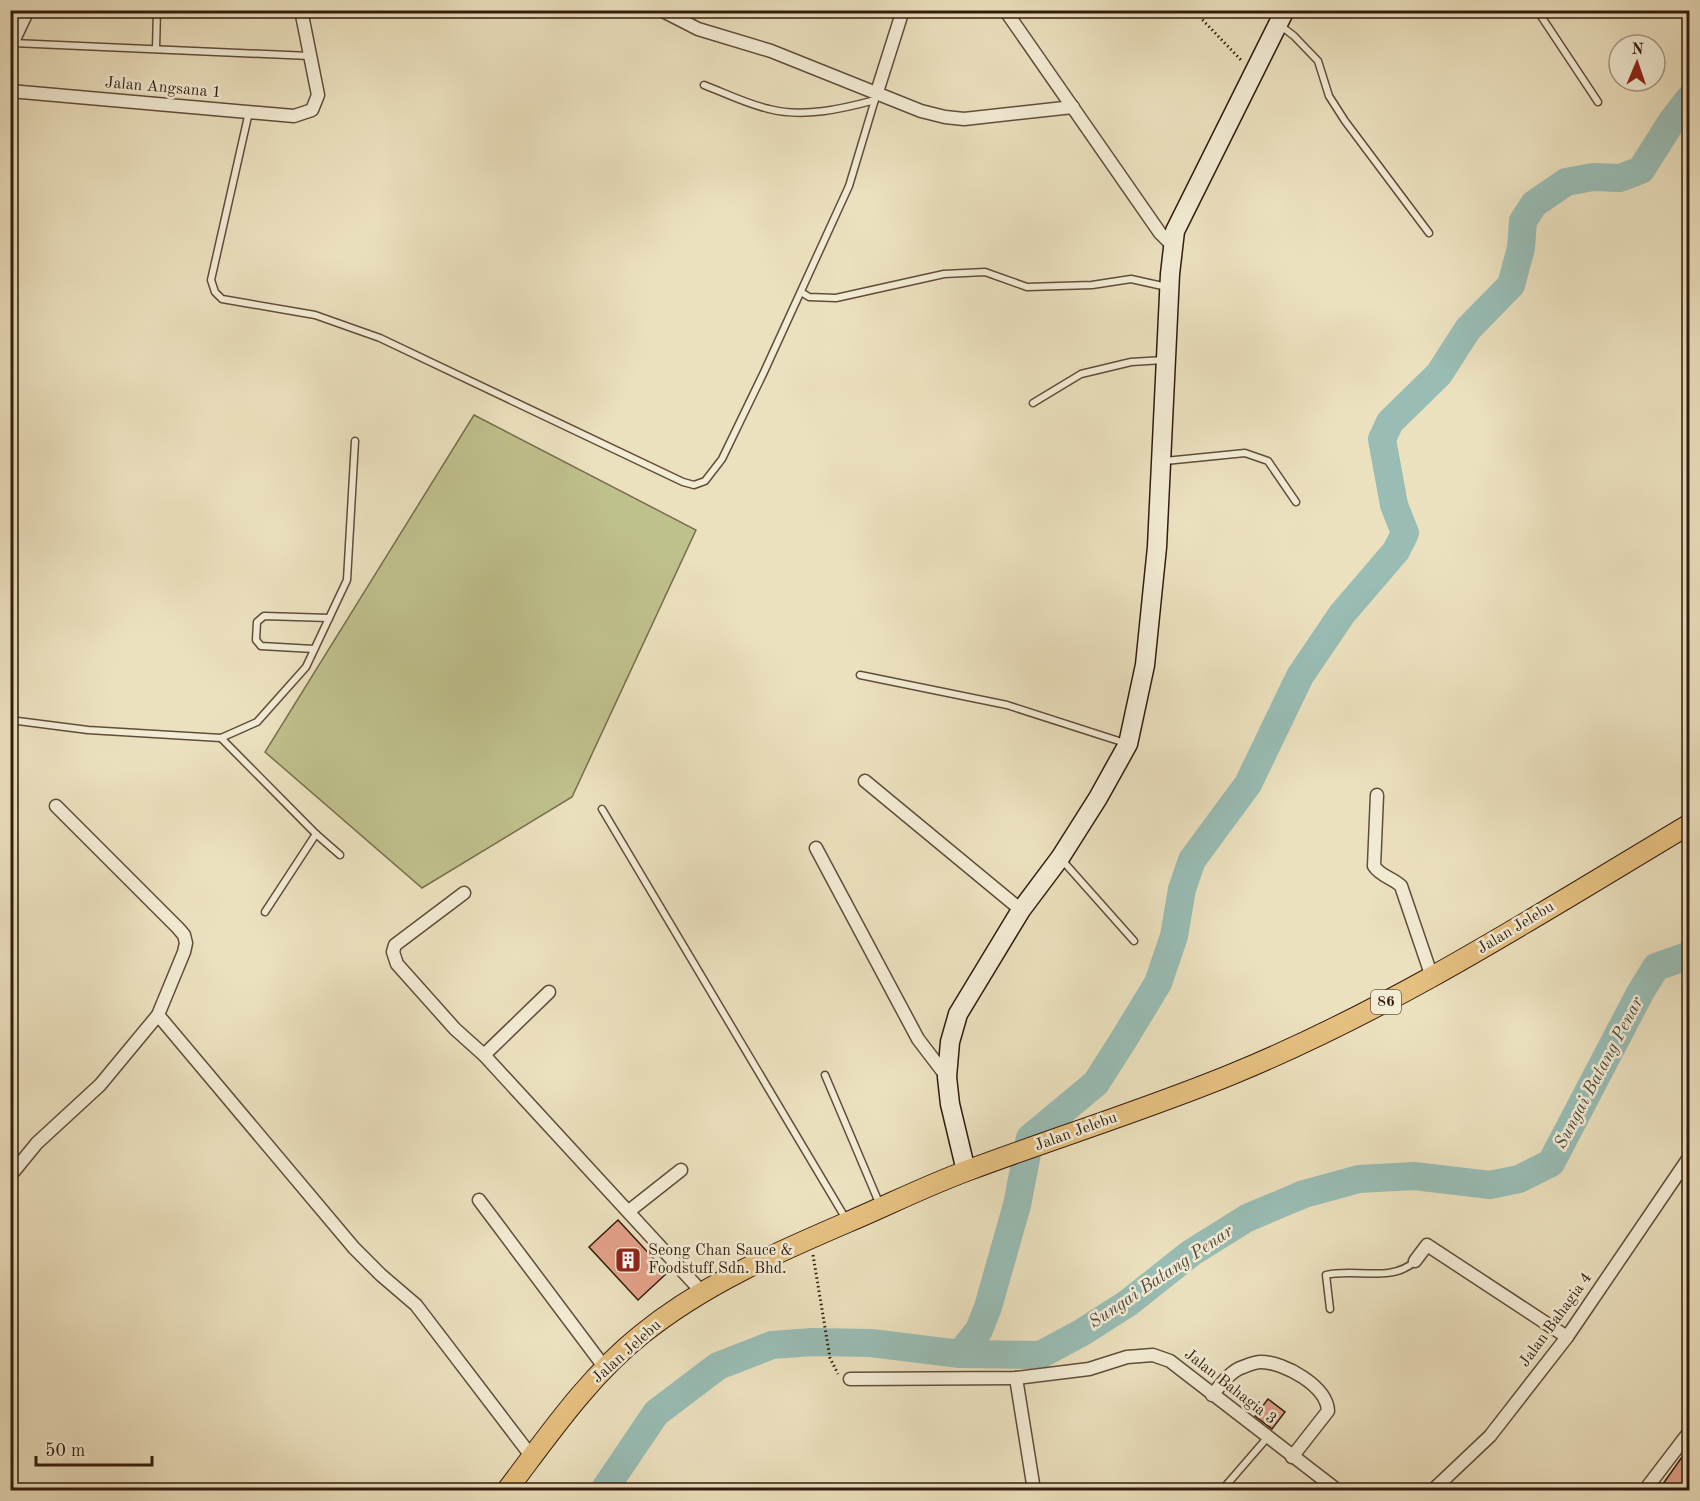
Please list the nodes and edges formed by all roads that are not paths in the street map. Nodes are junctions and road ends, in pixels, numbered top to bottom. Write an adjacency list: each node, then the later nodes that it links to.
1 (28, 10): 9 (street)
2 (157, 10): 11 (lane)
3 (301, 10): 12 (street)
4 (661, 10): 15 (street)
5 (903, 10): 15 (street)
6 (1005, 10): 17 (street)
7 (1537, 10): 16 (lane)
8 (1282, 17): 19 (lane); 20 (street)
9 (16, 22): 10 (street)
10 (12, 45): 11 (lane)
11 (156, 49): 12 (lane)
12 (310, 56): 18 (street, Jalan Angsana 1)
13 (704, 85): 15 (lane)
14 (10, 91): 18 (street, Jalan Angsana 1)
15 (876, 96): 17 (street); 22 (lane)
16 (1598, 102)
17 (1073, 107): 20 (street)
18 (249, 112): 22 (lane)
19 (1429, 233)
20 (1173, 246): 21 (street)
21 (1169, 288): 22 (lane); 23 (street)
22 (801, 292)
23 (1166, 359): 24 (lane); 26 (street)
24 (1033, 403)
25 (355, 441): 28 (lane)
26 (1161, 461): 27 (lane); 33 (street)
27 (1296, 502)
28 (329, 618): 29 (lane); 29 (lane)
29 (314, 649): 32 (lane)
30 (860, 675): 33 (lane)
31 (10, 720): 32 (lane)
32 (221, 738): 39 (lane)
33 (1128, 744): 42 (street)
34 (865, 781): 44 (street)
35 (1377, 795): 47 (street)
36 (56, 806): 49 (street)
37 (602, 809): 60 (lane)
38 (1689, 824): 47 (main road, Jalan Jelebu / 86)
39 (316, 834): 41 (lane); 45 (lane)
40 (816, 848): 52 (street)
41 (340, 855)
42 (1060, 858): 44 (street); 46 (lane)
43 (464, 893): 50 (street)
44 (1021, 910): 52 (street)
45 (265, 912)
46 (1134, 941)
47 (1432, 977): 55 (main road, Jalan Jelebu / 86)
48 (549, 992): 50 (street)
49 (158, 1015): 56 (street); 71 (street)
50 (484, 1055): 59 (street)
51 (825, 1075): 58 (lane)
52 (947, 1077): 55 (street)
53 (1689, 1156): 64 (street, Jalan Bahagia 4)
54 (681, 1170): 59 (street)
55 (966, 1171): 58 (main road, Jalan Jelebu / 86)
56 (10, 1176)
57 (479, 1200): 65 (street)
58 (881, 1208): 60 (main road, Jalan Jelebu / 86)
59 (629, 1211): 62 (street)
60 (848, 1222): 62 (main road, Jalan Jelebu / 86)
61 (1415, 1261): 63 (lane); 64 (street)
62 (701, 1291): 65 (main road, Jalan Jelebu / 86)
63 (1330, 1309)
64 (1567, 1337): 77 (street, Jalan Bahagia 4)
65 (605, 1368): 71 (main road, Jalan Jelebu / 86)
66 (1017, 1378): 67 (street, Jalan Bahagia 3); 68 (street, Jalan Bahagia 3); 74 (street)
67 (850, 1379)
68 (1212, 1395): 70 (street, Jalan Bahagia 3); 72 (street)
69 (1689, 1431): 78 (street)
70 (1267, 1438): 72 (street, Jalan Bahagia 3); 75 (lane)
71 (532, 1457): 73 (main road, Jalan Jelebu / 86)
72 (1292, 1457): 76 (street, Jalan Bahagia 3)
73 (507, 1491)
74 (1034, 1491)
75 (1222, 1491)
76 (1337, 1491)
77 (1433, 1491)
78 (1645, 1491)

